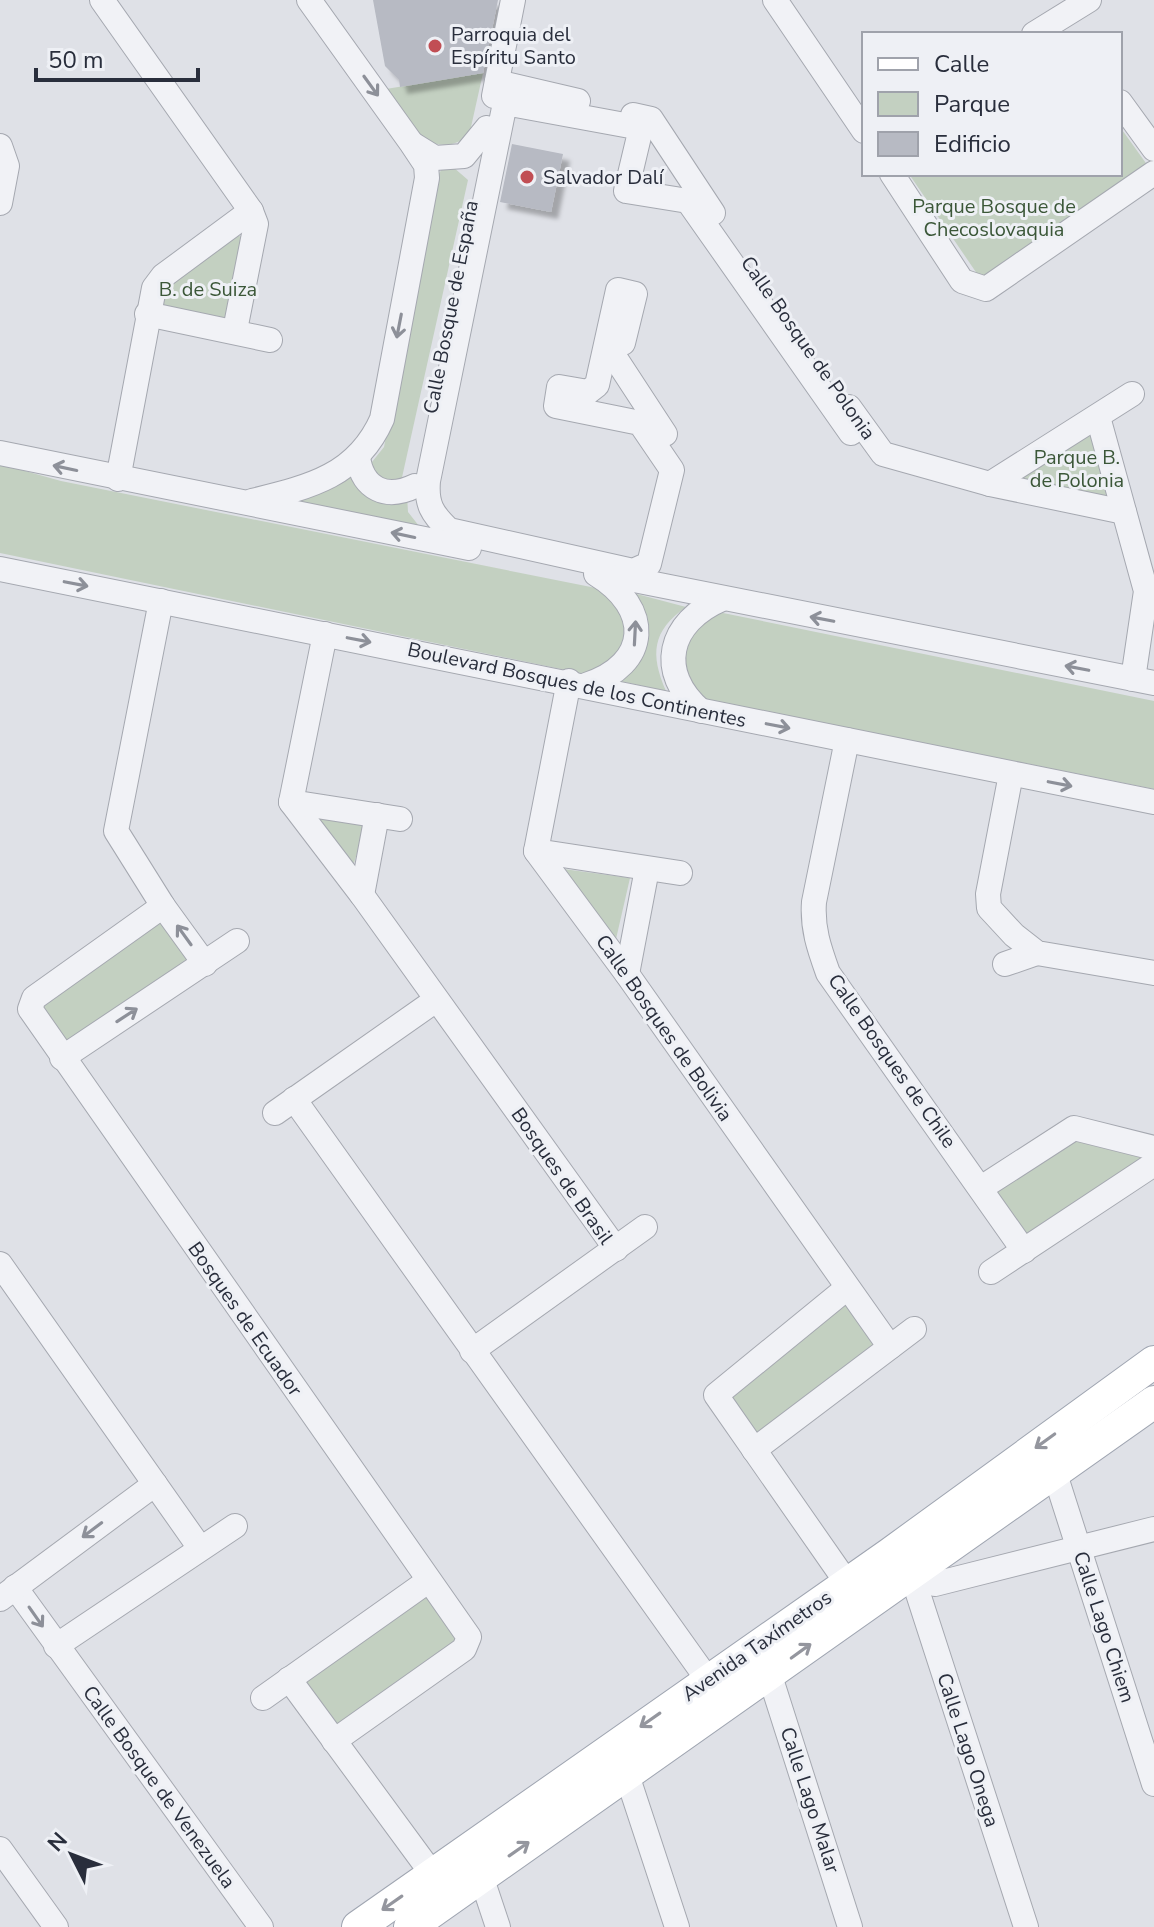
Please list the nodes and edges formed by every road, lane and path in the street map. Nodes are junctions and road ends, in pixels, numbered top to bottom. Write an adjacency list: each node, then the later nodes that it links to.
1 (102, 0): 20 (street)
2 (309, 0): 13 (street, one-way to 13)
3 (513, 0): 8 (street, Calle Bosque de España)
4 (775, 0): 12 (street)
5 (1089, 0): 6 (street)
6 (1066, 25): 7 (street)
7 (1041, 32)
8 (497, 82): 10 (street); 11 (street, Calle Bosque de España)
9 (1122, 105): 15 (street)
10 (651, 119): 18 (street, Calle Bosque de Polonia); 18 (street)
11 (487, 128): 13 (street); 36 (street, Calle Bosque de España)
12 (862, 128)
13 (412, 144): 33 (street, one-way to 33)
14 (0, 146): 19 (street)
15 (1154, 149)
16 (1154, 173): 17 (street)
17 (893, 176)
18 (698, 191): 35 (street, Calle Bosque de Polonia)
19 (0, 203)
20 (251, 211): 22 (street); 23 (street)
21 (625, 301): 25 (street)
22 (147, 314): 23 (street); 34 (street)
23 (235, 330): 24 (street)
24 (270, 340)
25 (618, 349): 28 (street); 29 (street); 31 (street)
26 (1132, 394): 30 (street)
27 (566, 399): 28 (street)
28 (600, 406): 29 (street)
29 (654, 416): 42 (street)
30 (1098, 417): 35 (street); 38 (street)
31 (851, 433)
32 (0, 453): 34 (street, one-way to 32)
33 (358, 458): 36 (street); 37 (street)
34 (118, 479): 37 (street)
35 (990, 484): 38 (street, Calle Bosque de Polonia)
36 (415, 486): 39 (street)
37 (246, 503): 39 (street, one-way to 37)
38 (1124, 512): 46 (street)
39 (456, 545): 41 (street)
40 (0, 569): 44 (street, Boulevard Bosques de los Continentes, one-way to 44)
41 (591, 571): 42 (street); 47 (street, one-way to 41)
42 (656, 585): 43 (street)
43 (722, 599): 46 (street, one-way to 43); 48 (street)
44 (161, 601): 45 (street, Boulevard Bosques de los Continentes); 57 (street)
45 (325, 634): 47 (street, Boulevard Bosques de los Continentes, one-way to 47); 51 (street)
46 (1144, 681)
47 (578, 683): 48 (street, Boulevard Bosques de los Continentes); 53 (street)
48 (701, 711): 49 (street, Boulevard Bosques de los Continentes, one-way to 49)
49 (847, 740): 50 (street, Boulevard Bosques de los Continentes); 68 (street, Calle Bosques de Chile)
50 (1011, 774): 52 (street, Boulevard Bosques de los Continentes, one-way to 52); 59 (street)
51 (291, 802): 56 (street, Bosques de Brasil); 56 (street)
52 (1154, 802)
53 (536, 851): 54 (street); 63 (street, Calle Bosques de Bolivia)
54 (647, 869): 55 (street); 63 (street)
55 (680, 873)
56 (362, 895): 64 (street, Bosques de Brasil)
57 (163, 906): 60 (street, one-way to 57); 65 (street, Bosques de Ecuador)
58 (237, 941): 60 (street)
59 (1037, 953): 61 (street); 62 (street)
60 (205, 964): 65 (street, one-way to 60)
61 (1005, 964)
62 (1154, 973)
63 (627, 974): 74 (street, Calle Bosques de Bolivia)
64 (436, 1000): 70 (street, Bosques de Brasil); 77 (street)
65 (62, 1058): 90 (street, Bosques de Ecuador)
66 (1154, 1148): 68 (street)
67 (1154, 1164): 71 (street)
68 (981, 1188): 71 (street, Calle Bosques de Chile)
69 (645, 1227): 70 (street)
70 (616, 1249): 77 (street, Bosques de Brasil)
71 (1024, 1251): 73 (street)
72 (0, 1264): 84 (street)
73 (991, 1272)
74 (847, 1288): 76 (street, Calle Bosques de Bolivia); 82 (street)
75 (914, 1329): 76 (street)
76 (890, 1347): 82 (street)
77 (472, 1351): 96 (street)
78 (1154, 1362): 80 (main road, Avenida Taxímetros)
79 (1154, 1402): 81 (main road, Avenida Taxímetros)
80 (1096, 1404): 81 (main road); 91 (main road, Avenida Taxímetros, one-way to 91)
81 (1113, 1431): 83 (main road, Avenida Taxímetros)
82 (754, 1450): 91 (street)
83 (1054, 1471): 87 (street, Calle Lago Chiem); 89 (main road, Avenida Taxímetros)
84 (155, 1484): 88 (street); 92 (street, one-way to 92)
85 (235, 1526): 88 (street)
86 (1154, 1529): 87 (street)
87 (1079, 1547): 89 (street); 100 (street, Calle Lago Chiem)
88 (200, 1548): 93 (street)
89 (911, 1572): 94 (main road, Avenida Taxímetros, one-way to 89); 111 (street, Calle Lago Onega)
90 (428, 1581): 95 (street); 98 (street, Bosques de Ecuador)
91 (847, 1583): 96 (main road, Avenida Taxímetros)
92 (8, 1593): 93 (street, Calle Bosque de Venezuela, one-way to 93)
93 (56, 1646): 105 (street, Calle Bosque de Venezuela)
94 (769, 1673): 99 (main road, Avenida Taxímetros); 110 (street, Calle Lago Malar)
95 (289, 1679): 97 (street); 98 (street)
96 (708, 1680): 102 (main road, Avenida Taxímetros, one-way to 102)
97 (263, 1698)
98 (334, 1741): 102 (street)
99 (626, 1772): 103 (main road, Avenida Taxímetros, one-way to 99); 109 (street)
100 (1154, 1784)
101 (0, 1849): 104 (street)
102 (433, 1875): 106 (main road, Avenida Taxímetros, one-way to 106)
103 (481, 1876): 107 (main road, Avenida Taxímetros); 108 (street)
104 (56, 1927)
105 (261, 1927)
106 (358, 1927)
107 (410, 1927)
108 (498, 1927)
109 (677, 1927)
110 (850, 1927)
111 (1026, 1927)

